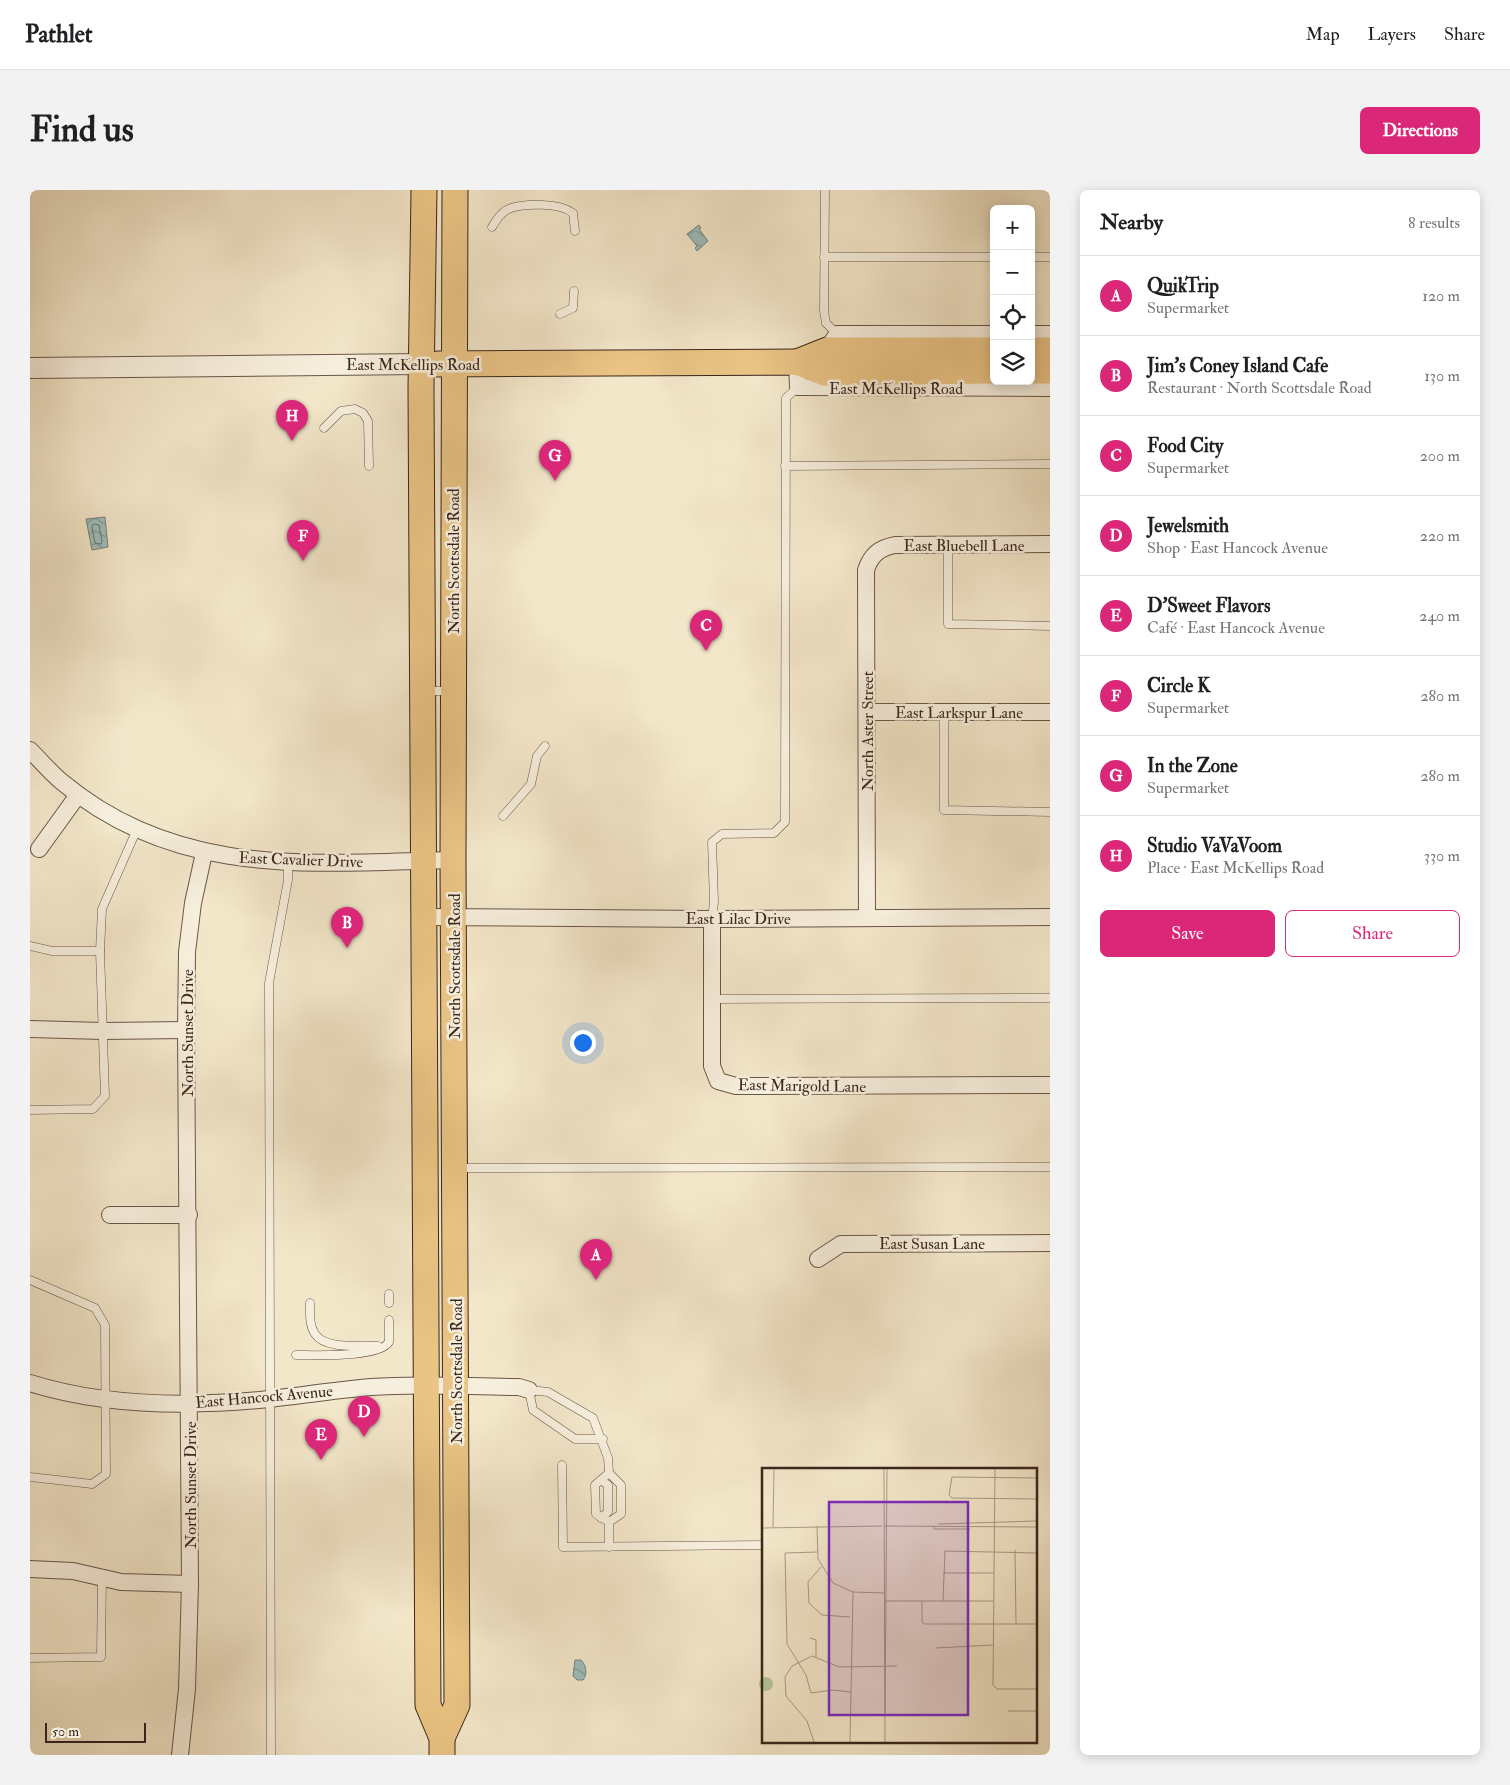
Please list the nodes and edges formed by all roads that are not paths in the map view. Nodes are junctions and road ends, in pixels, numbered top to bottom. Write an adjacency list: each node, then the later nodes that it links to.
1 (424, 190): 20 (main road, North Scottsdale Road)
2 (455, 190): 21 (main road, North Scottsdale Road)
3 (825, 190): 6 (lane)
4 (492, 227): 5 (lane)
5 (575, 231)
6 (824, 256): 7 (lane); 15 (lane)
7 (990, 257)
8 (1035, 257): 9 (lane)
9 (1050, 257)
10 (574, 291): 11 (lane)
11 (560, 314)
12 (990, 334): 15 (street, East McKellips Road)
13 (1035, 334): 14 (street)
14 (1050, 334)
15 (832, 342): 16 (main road, East McKellips Road); 19 (main road, East McKellips Road)
16 (990, 350)
17 (1035, 350): 18 (main road)
18 (1050, 350)
19 (797, 362): 21 (main road, East McKellips Road); 23 (main road, East McKellips Road); 26 (street)
20 (421, 364): 21 (main road, East McKellips Road); 22 (street, East McKellips Road); 36 (main road, North Scottsdale Road)
21 (453, 364): 37 (main road, North Scottsdale Road)
22 (30, 368)
23 (990, 371)
24 (1035, 371): 25 (main road)
25 (1050, 371)
26 (798, 387): 27 (street, East McKellips Road); 31 (lane)
27 (1050, 388)
28 (324, 428): 30 (lane)
29 (1050, 464): 31 (lane)
30 (369, 466)
31 (785, 466): 56 (lane)
32 (1050, 544): 33 (street, East Bluebell Lane)
33 (948, 545): 34 (street, East Bluebell Lane); 35 (lane)
34 (878, 550): 38 (street, North Aster Street)
35 (1050, 626)
36 (423, 691): 37 (lane); 49 (main road, North Scottsdale Road)
37 (453, 691): 50 (main road, North Scottsdale Road)
38 (868, 712): 39 (street, East Larkspur Lane); 54 (street, North Aster Street)
39 (944, 712): 40 (street, East Larkspur Lane); 44 (lane)
40 (1050, 712)
41 (545, 746): 45 (lane)
42 (30, 750): 43 (street, East Cavalier Drive)
43 (78, 795): 46 (street, East Cavalier Drive); 47 (street)
44 (1050, 812)
45 (503, 816)
46 (137, 829): 48 (street, East Cavalier Drive); 58 (lane)
47 (39, 848)
48 (204, 853): 51 (street, East Cavalier Drive); 62 (street, North Sunset Drive)
49 (425, 860): 50 (street, East Cavalier Drive); 51 (street, East Cavalier Drive); 53 (main road, North Scottsdale Road)
50 (453, 860): 52 (main road, North Scottsdale Road)
51 (288, 862): 83 (lane)
52 (454, 916): 53 (street, East Lilac Drive); 56 (street, East Lilac Drive); 67 (main road, North Scottsdale Road)
53 (425, 917): 80 (main road, North Scottsdale Road)
54 (867, 917): 55 (street, East Lilac Drive); 56 (street, East Lilac Drive)
55 (1050, 917)
56 (712, 919): 60 (street, East Marigold Lane)
57 (30, 946): 58 (lane)
58 (100, 951): 63 (lane)
59 (1050, 998): 60 (lane)
60 (712, 999): 64 (street, East Marigold Lane)
61 (30, 1029): 63 (street)
62 (186, 1030): 63 (street); 69 (street, North Sunset Drive)
63 (103, 1031): 65 (lane)
64 (1050, 1086)
65 (30, 1110)
66 (1050, 1167): 67 (lane)
67 (456, 1168): 81 (main road, North Scottsdale Road)
68 (110, 1215): 69 (street)
69 (189, 1215): 85 (street, North Sunset Drive)
70 (1050, 1243): 71 (street, East Susan Lane)
71 (818, 1259)
72 (30, 1280): 84 (lane)
73 (388, 1294): 75 (lane)
74 (310, 1303): 77 (lane)
75 (389, 1303)
76 (389, 1320): 77 (lane)
77 (386, 1346): 78 (lane)
78 (296, 1355)
79 (30, 1383): 84 (street, East Hancock Avenue)
80 (428, 1387): 81 (street, East Hancock Avenue); 83 (street, East Hancock Avenue); 99 (main road, North Scottsdale Road)
81 (456, 1387): 82 (street, East Hancock Avenue); 99 (main road, North Scottsdale Road)
82 (529, 1390): 86 (lane); 86 (lane)
83 (271, 1399): 85 (street, East Hancock Avenue); 101 (lane)
84 (106, 1401): 85 (street, East Hancock Avenue); 89 (lane)
85 (190, 1402): 97 (street, North Sunset Drive)
86 (602, 1439): 88 (lane)
87 (562, 1465): 94 (lane)
88 (609, 1473): 90 (lane); 92 (lane)
89 (30, 1477)
90 (601, 1480): 91 (lane); 91 (lane)
91 (601, 1518): 92 (lane)
92 (609, 1522): 94 (lane)
93 (762, 1545): 94 (lane)
94 (609, 1547)
95 (30, 1569): 96 (street)
96 (102, 1577): 97 (street); 98 (lane)
97 (190, 1584): 100 (street, North Sunset Drive)
98 (30, 1658)
99 (442, 1746)
100 (180, 1755)
101 (271, 1755)

